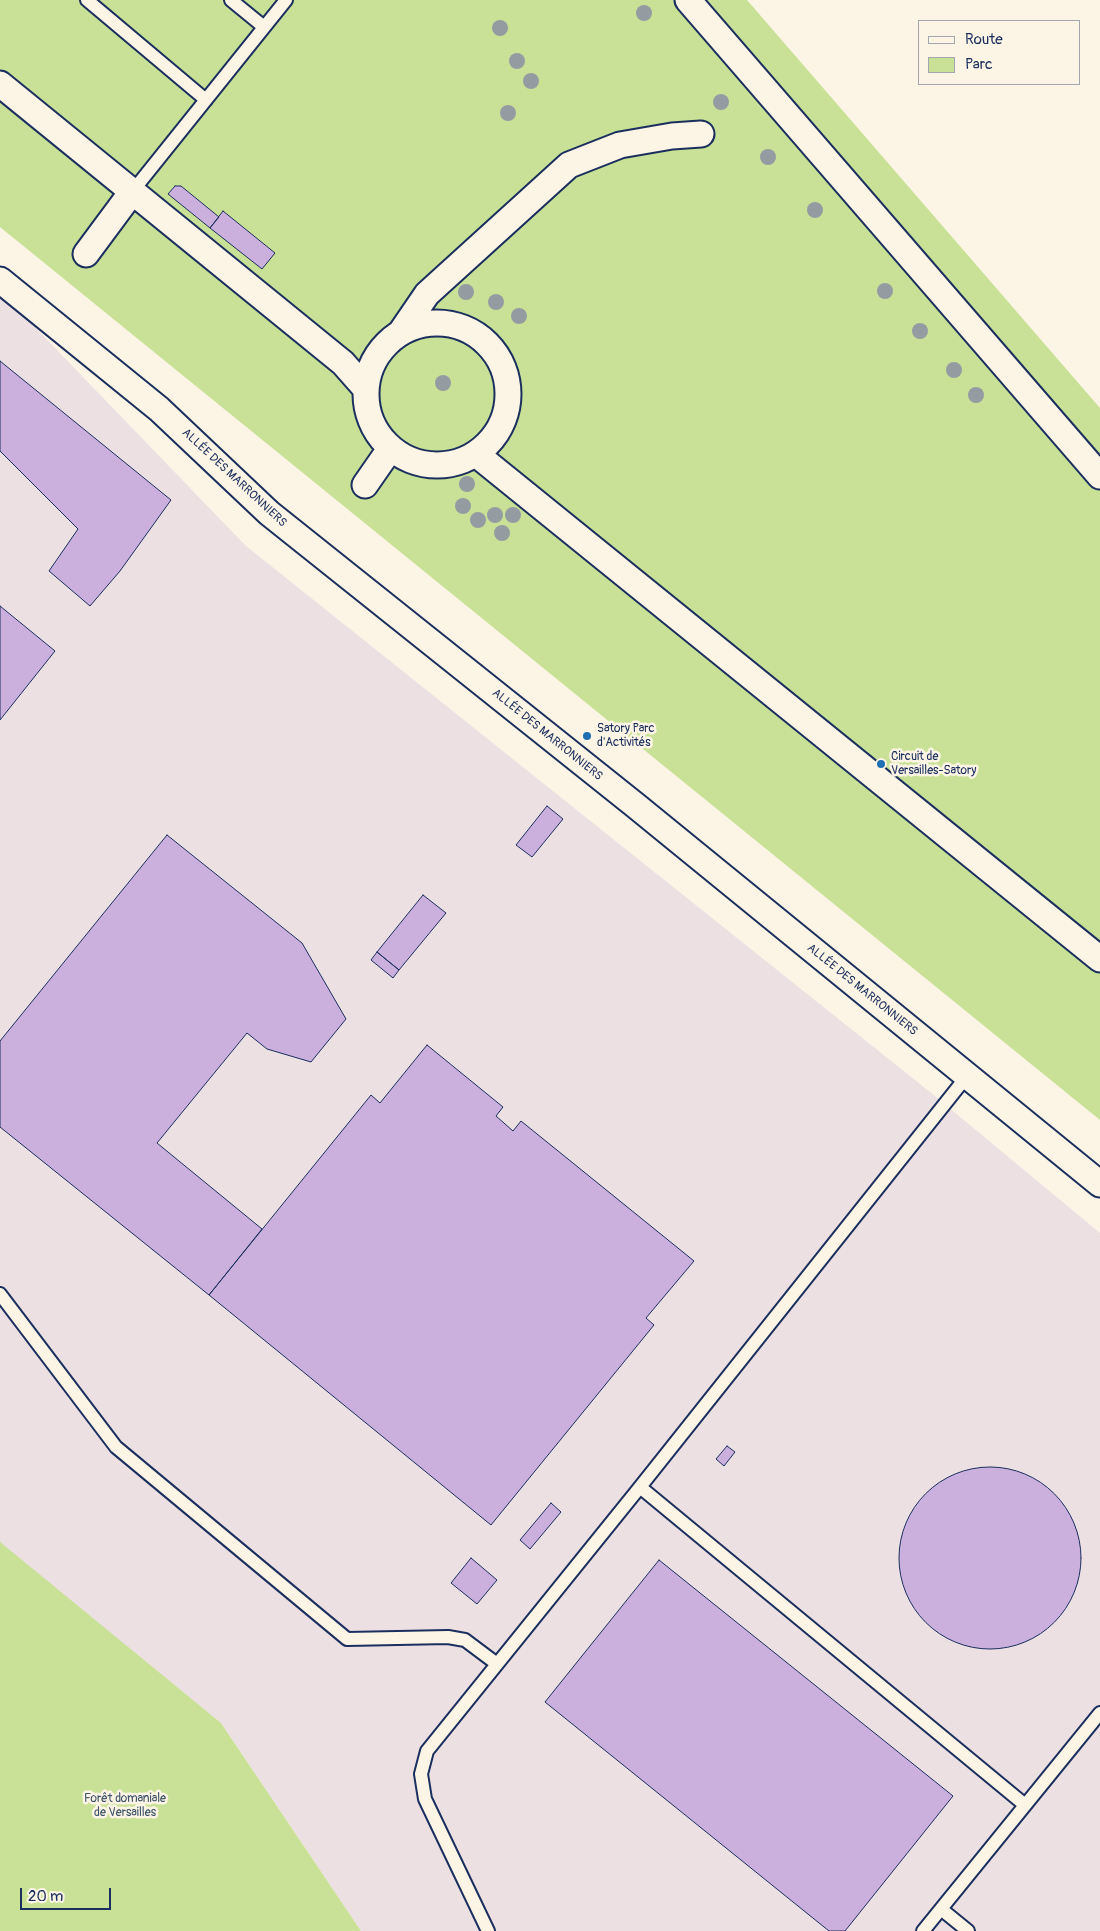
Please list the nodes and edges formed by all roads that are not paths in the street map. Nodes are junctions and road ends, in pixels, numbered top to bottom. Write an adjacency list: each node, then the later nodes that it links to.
1 (87, 0): 7 (lane)
2 (231, 0): 5 (lane)
3 (286, 0): 5 (lane)
4 (688, 0): 16 (street)
5 (264, 27): 7 (lane)
6 (0, 84): 9 (street)
7 (206, 100): 9 (lane)
8 (701, 134): 12 (street)
9 (132, 192): 10 (street); 13 (street)
10 (86, 254)
11 (0, 280): 19 (street, ALLÉE DES MARRONNIERS)
12 (401, 332): 13 (street); 15 (street)
13 (365, 388): 14 (street)
14 (390, 449): 15 (street); 17 (street)
15 (476, 454): 18 (street)
16 (1100, 476)
17 (365, 485)
18 (1100, 959)
19 (967, 1076): 20 (street, ALLÉE DES MARRONNIERS); 22 (lane)
20 (1100, 1184)
21 (0, 1294): 23 (lane)
22 (640, 1487): 23 (lane); 25 (lane)
23 (497, 1664): 27 (lane)
24 (1100, 1713): 25 (lane)
25 (1025, 1806): 26 (lane)
26 (941, 1909): 28 (lane); 29 (lane)
27 (488, 1931)
28 (923, 1931)
29 (968, 1931)

